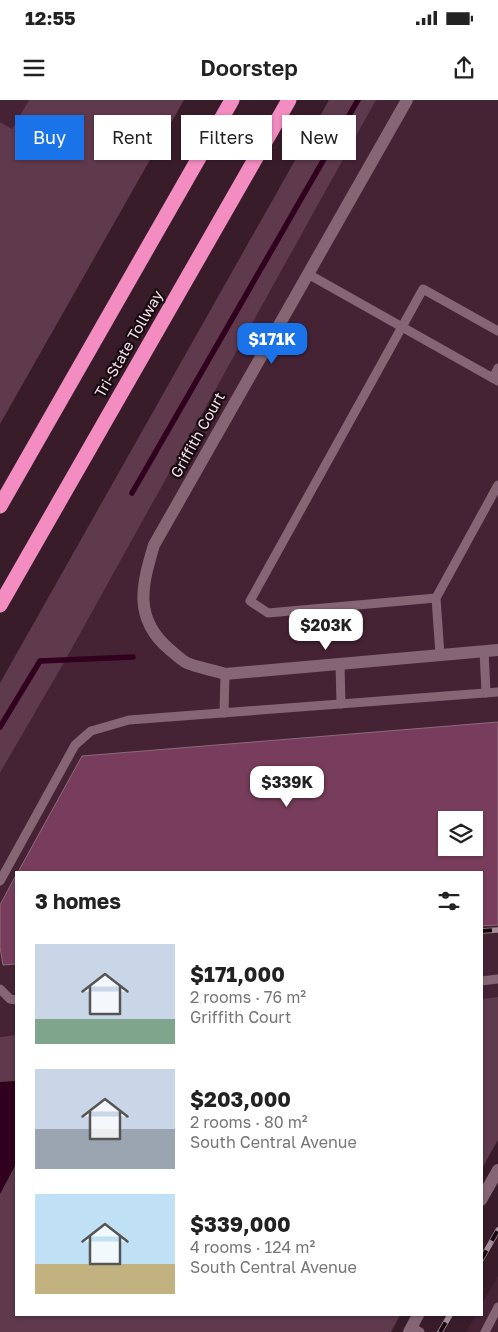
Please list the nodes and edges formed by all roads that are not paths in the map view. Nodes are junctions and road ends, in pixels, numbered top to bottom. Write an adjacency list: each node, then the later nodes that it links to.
1 (232, 100): 10 (highway, Tri-State Tollway)
2 (289, 100): 12 (highway, Tri-State Tollway)
3 (407, 100): 4 (street, Griffith Court)
4 (308, 274): 5 (lane); 17 (street, Griffith Court)
5 (401, 326): 6 (lane); 8 (lane); 11 (lane)
6 (498, 331)
7 (498, 368): 8 (lane)
8 (495, 380)
9 (498, 486): 11 (lane)
10 (0, 506)
11 (436, 598): 15 (lane)
12 (0, 605)
13 (498, 650): 14 (street)
14 (484, 651): 15 (street); 19 (lane)
15 (440, 655): 16 (street)
16 (340, 664): 17 (street); 20 (lane)
17 (225, 674): 21 (lane)
18 (498, 692): 19 (lane)
19 (486, 693): 20 (lane)
20 (341, 704): 21 (lane)
21 (224, 713): 22 (lane)
22 (0, 881)
23 (498, 980): 24 (lane)
24 (483, 981)
25 (0, 989): 26 (lane)
26 (15, 1000)
27 (498, 1170): 28 (street)
28 (483, 1196)
29 (498, 1307): 32 (lane)
30 (418, 1316): 31 (street)
31 (413, 1330)
32 (485, 1332)

